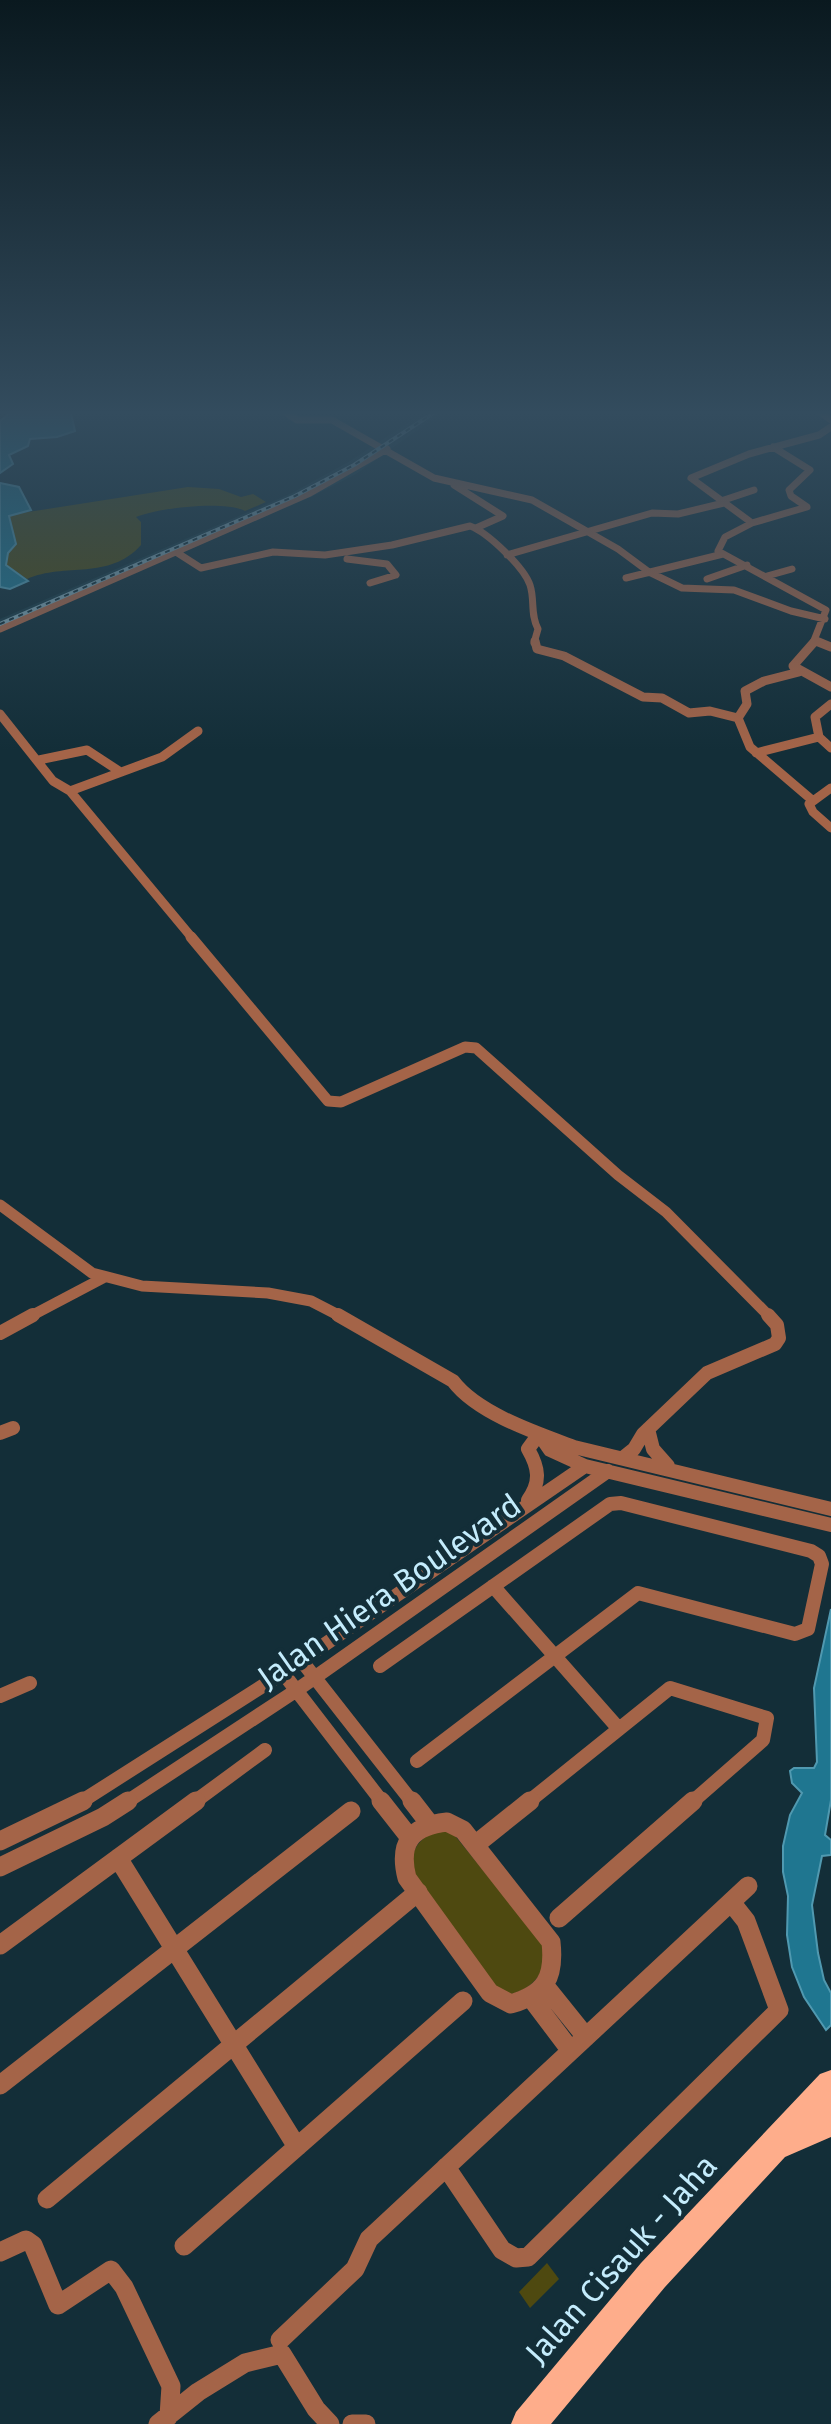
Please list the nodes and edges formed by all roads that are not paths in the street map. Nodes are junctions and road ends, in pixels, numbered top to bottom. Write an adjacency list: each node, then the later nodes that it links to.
1 (237, 525): 8 (street)
2 (482, 525): 6 (street)
3 (577, 525): 7 (street)
4 (612, 525): 7 (street)
5 (748, 525): 10 (street)
6 (476, 528): 9 (street); 11 (street)
7 (589, 532): 11 (street); 15 (street)
8 (176, 552): 9 (street); 22 (street)
9 (333, 554): 20 (street)
10 (723, 554): 13 (street); 15 (street)
11 (507, 555): 29 (street)
12 (780, 563): 14 (street)
13 (747, 565): 17 (street); 19 (street)
14 (792, 569): 16 (street); 17 (street)
15 (649, 572): 18 (street); 21 (street)
16 (802, 575)
17 (767, 576): 21 (street)
18 (626, 578)
19 (707, 579)
20 (370, 583)
21 (825, 619): 23 (street)
22 (0, 629)
23 (815, 641): 24 (street); 25 (street)
24 (831, 647)
25 (799, 672): 26 (street); 29 (street)
26 (831, 687)
27 (831, 704): 31 (street)
28 (0, 714): 34 (street)
29 (738, 718): 33 (street)
30 (198, 731): 35 (street)
31 (819, 737): 32 (street); 33 (street)
32 (831, 748)
33 (756, 753): 38 (street)
34 (39, 760): 35 (street); 37 (street)
35 (119, 771): 37 (street)
36 (831, 788): 38 (street)
37 (70, 791): 43 (street)
38 (812, 800): 39 (street)
39 (831, 828)
40 (0, 1205): 41 (street)
41 (103, 1278): 42 (street); 44 (street)
42 (0, 1333)
43 (648, 1429): 46 (street); 48 (street)
44 (539, 1434): 45 (street); 47 (street); 51 (street)
45 (589, 1450): 46 (street); 47 (street)
46 (617, 1455): 48 (street); 49 (street)
47 (585, 1466): 49 (street); 51 (street, Jalan Hiera Boulevard)
48 (671, 1468): 50 (street)
49 (608, 1471): 52 (street); 58 (street, Jalan Hiera Boulevard)
50 (831, 1509)
51 (516, 1513): 55 (street, Jalan Hiera Boulevard)
52 (831, 1525)
53 (493, 1586): 54 (street); 54 (street); 56 (street)
54 (555, 1656): 62 (street); 66 (street)
55 (301, 1660): 57 (street, Jalan Hiera Boulevard); 58 (street)
56 (380, 1666)
57 (283, 1673): 60 (street); 70 (street, Jalan Hiera Boulevard)
58 (315, 1678): 60 (street, Jalan Hiera Boulevard); 63 (street)
59 (30, 1683): 61 (street)
60 (297, 1690): 65 (street); 73 (street, Jalan Hiera Boulevard)
61 (0, 1696)
62 (619, 1729): 71 (street); 77 (street)
63 (361, 1737): 65 (street); 68 (street)
64 (265, 1750): 72 (street)
65 (343, 1750): 69 (street)
66 (417, 1761)
67 (351, 1811): 79 (street)
68 (429, 1823): 69 (street); 71 (street)
69 (410, 1838): 75 (street)
70 (0, 1841)
71 (475, 1845): 80 (street)
72 (118, 1858): 78 (street); 79 (street)
73 (0, 1867)
74 (748, 1886): 76 (street)
75 (418, 1892): 80 (street); 83 (street)
76 (731, 1902): 82 (street); 90 (street)
77 (559, 1918)
78 (0, 1945)
79 (174, 1949): 83 (street); 85 (street)
80 (538, 1992): 82 (street); 84 (street)
81 (463, 2001): 89 (street)
82 (586, 2037): 84 (street)
83 (234, 2044): 89 (street); 91 (street)
84 (571, 2051): 90 (street)
85 (0, 2085)
86 (831, 2085): 88 (main road, Jalan Cisauk - Jaha)
87 (831, 2121): 88 (main road)
88 (774, 2146): 99 (main road, Jalan Cisauk - Jaha)
89 (297, 2147): 92 (street)
90 (446, 2167): 94 (street)
91 (47, 2199)
92 (184, 2246)
93 (0, 2252): 95 (street)
94 (280, 2340)
95 (163, 2420): 96 (street)
96 (330, 2424)
97 (352, 2424): 98 (street)
98 (366, 2424)
99 (528, 2424)

